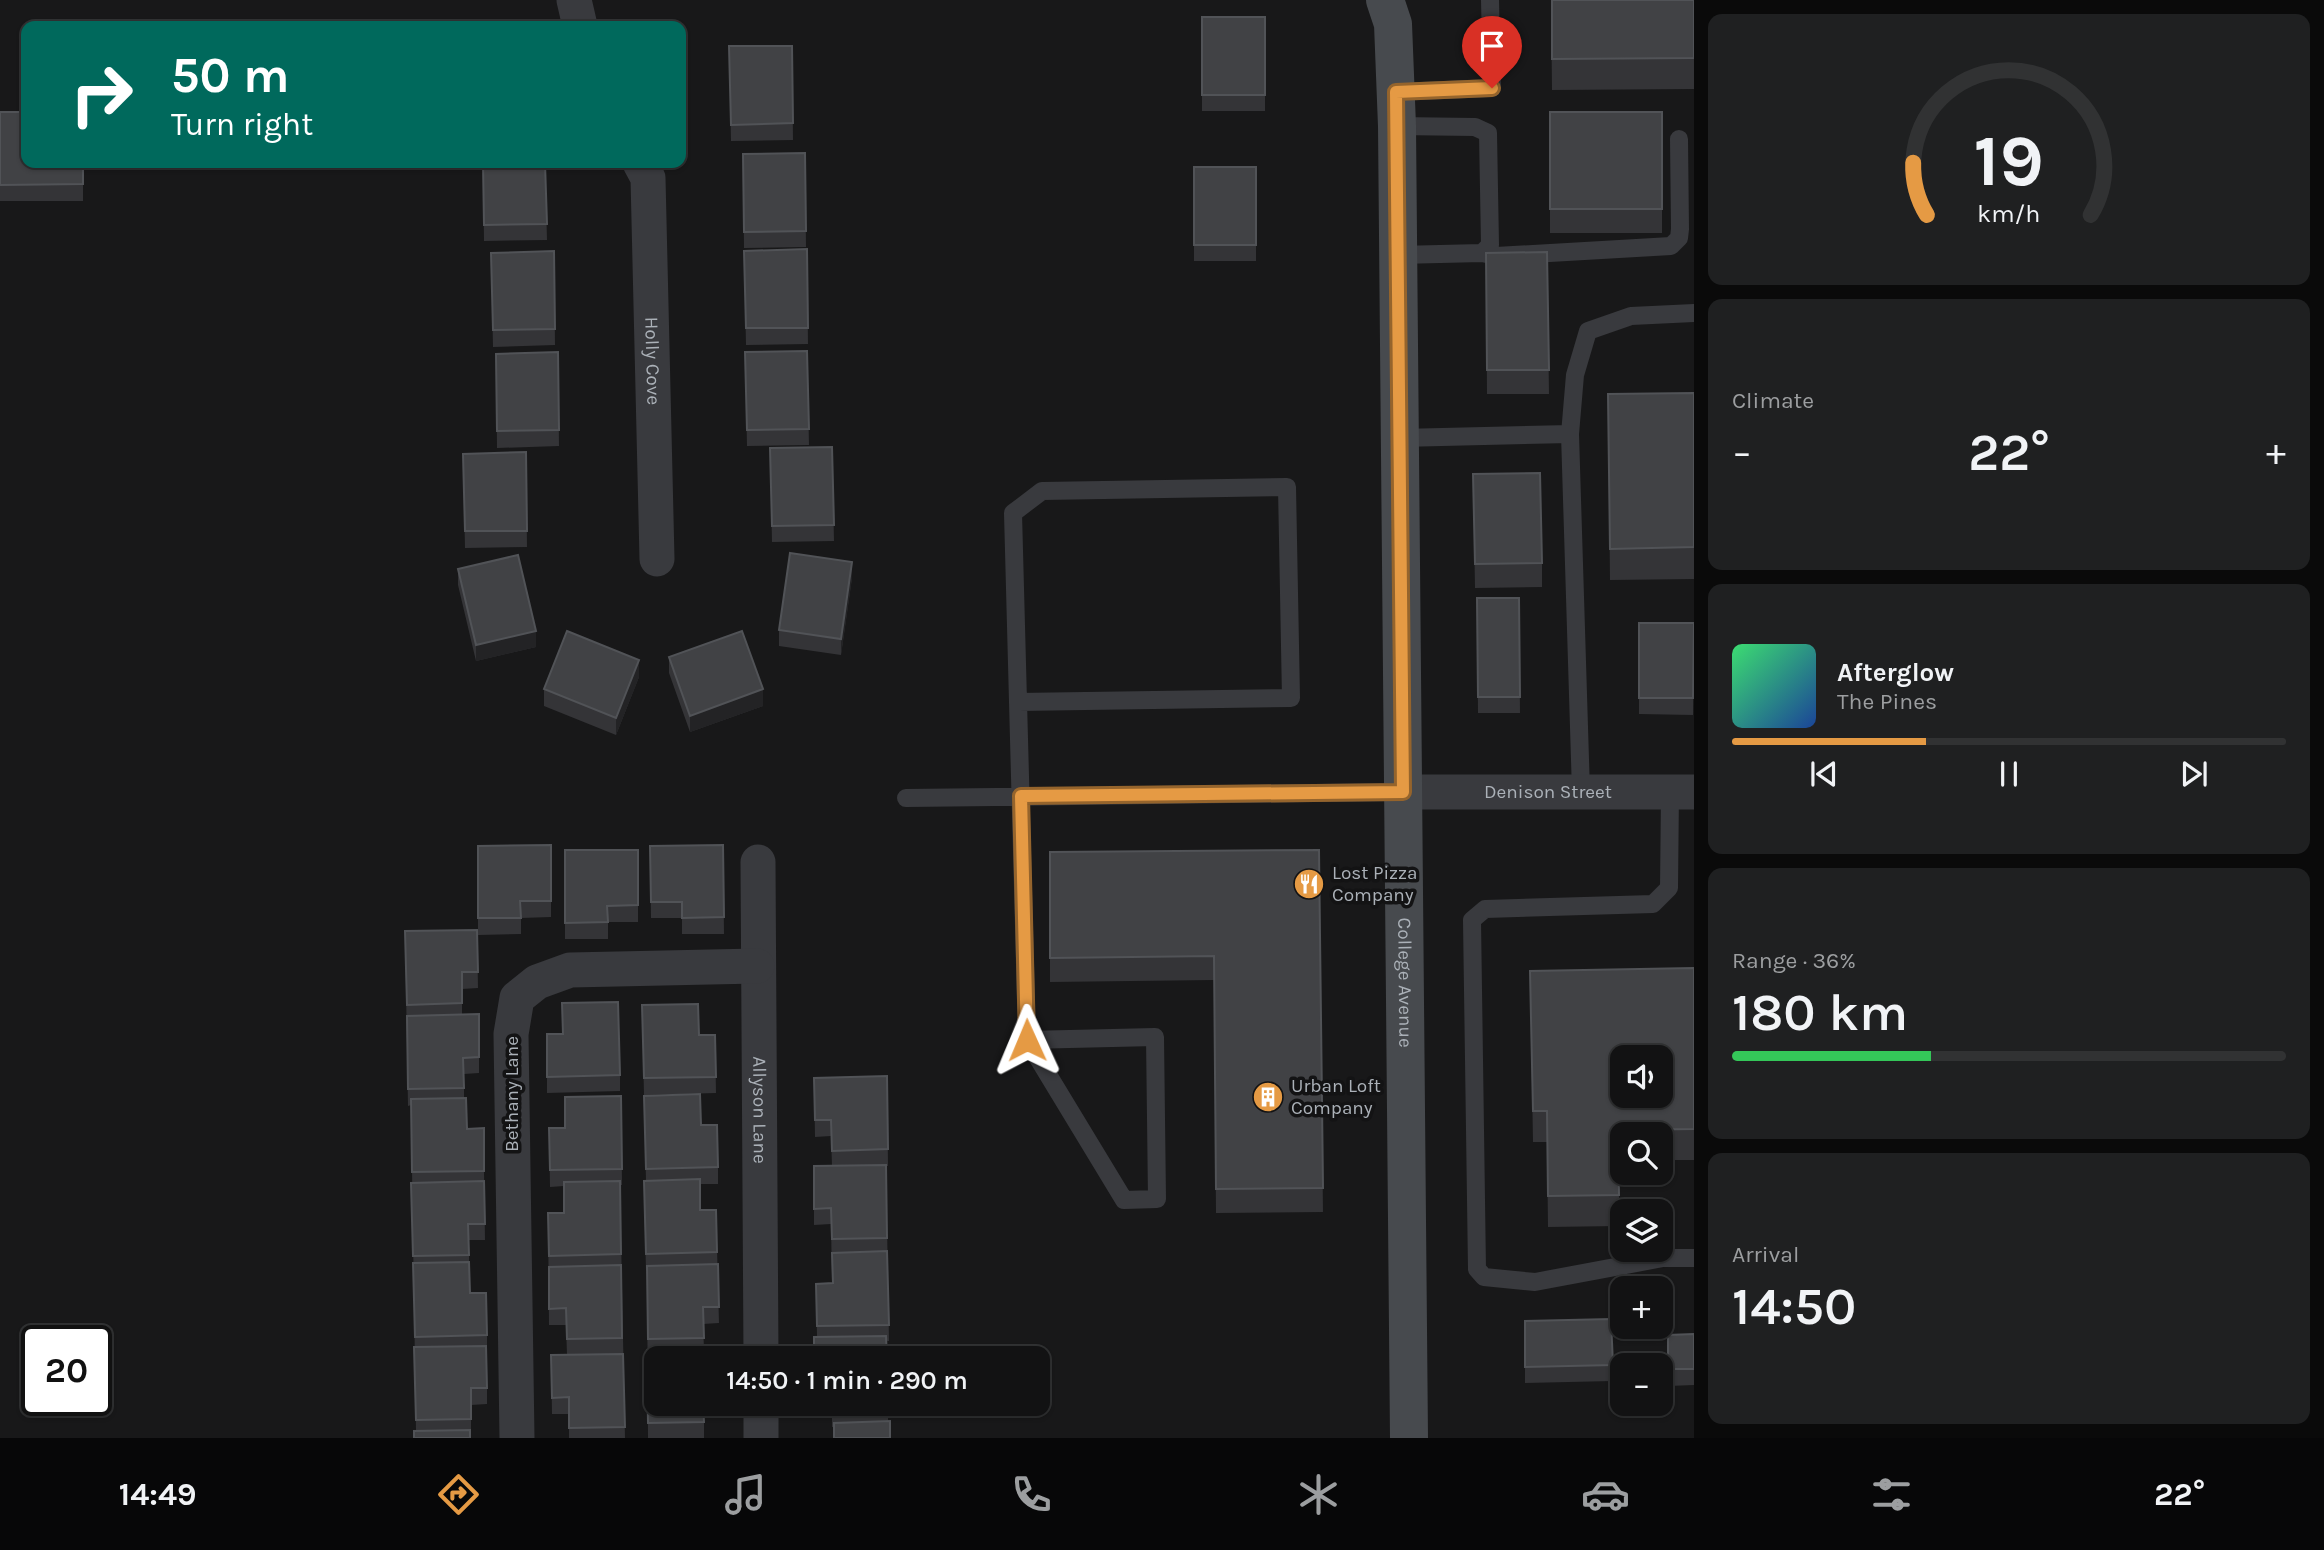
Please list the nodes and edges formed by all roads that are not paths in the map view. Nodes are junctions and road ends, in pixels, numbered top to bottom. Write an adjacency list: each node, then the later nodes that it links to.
1 (574, 0): 4 (street)
2 (1490, 0): 5 (lane)
3 (1393, 8): 5 (street, College Avenue)
4 (579, 21)
5 (1397, 109): 8 (lane); 9 (street, College Avenue)
6 (1679, 139): 8 (lane)
7 (643, 168): 13 (street, Holly Cove)
8 (1482, 253): 9 (lane)
9 (1398, 255): 12 (street, College Avenue)
10 (1694, 313): 11 (lane)
11 (1570, 433): 12 (lane); 16 (lane)
12 (1400, 438): 15 (street, College Avenue)
13 (657, 559)
14 (1018, 702): 14 (lane); 18 (lane)
15 (1403, 792): 16 (street, Denison Street); 18 (lane); 28 (street, College Avenue)
16 (1581, 792): 17 (street, Denison Street)
17 (1682, 792): 23 (lane)
18 (1021, 796): 19 (lane); 22 (lane)
19 (906, 798)
20 (758, 862): 21 (street, Allyson Lane)
21 (757, 966): 24 (street, Allyson Lane); 26 (street, Bethany Lane)
22 (1027, 1040): 22 (lane)
23 (1694, 1258)
24 (761, 1346)
25 (761, 1416): 27 (street)
26 (517, 1438)
27 (761, 1438)
28 (1409, 1438)

